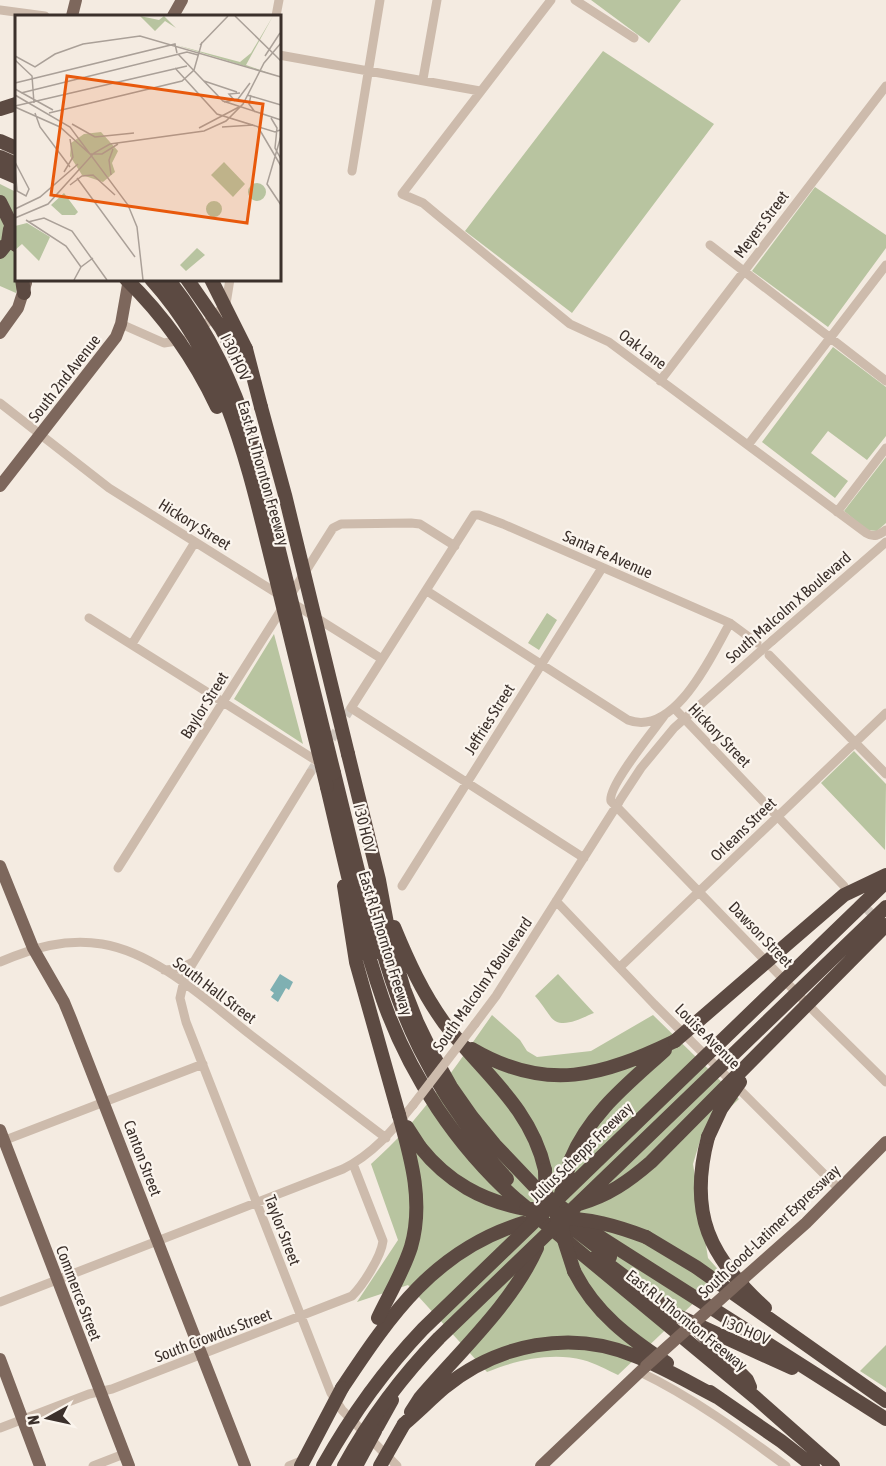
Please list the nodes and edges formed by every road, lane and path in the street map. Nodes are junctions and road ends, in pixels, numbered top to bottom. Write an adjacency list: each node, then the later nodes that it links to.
1 (76, 0): 11 (main road)
2 (174, 0): 12 (main road)
3 (182, 0): 13 (main road)
4 (279, 0): 14 (street)
5 (380, 0): 17 (street)
6 (436, 0): 18 (street)
7 (551, 0): 20 (street)
8 (575, 0): 15 (street)
9 (0, 10): 10 (street)
10 (38, 15)
11 (72, 15)
12 (173, 15)
13 (174, 15)
14 (276, 15)
15 (634, 38)
16 (280, 55): 17 (street)
17 (368, 70): 18 (street); 30 (street)
18 (423, 79): 20 (street)
19 (886, 86): 37 (street, Meyers Street)
20 (480, 91): 52 (street, Oak Lane)
21 (15, 104): 22 (highway)
22 (0, 109)
23 (0, 141): 24 (highway)
24 (15, 148)
25 (0, 151): 27 (highway)
26 (0, 157): 28 (highway)
27 (15, 158)
28 (15, 164)
29 (0, 170): 31 (highway)
30 (352, 171)
31 (15, 177)
32 (3, 207): 33 (highway); 35 (highway)
33 (15, 239)
34 (710, 245): 37 (street)
35 (0, 252)
36 (886, 265): 51 (street)
37 (744, 272): 51 (street); 52 (street, Meyers Street)
38 (22, 280): 48 (highway)
39 (26, 280): 48 (main road)
40 (128, 280): 49 (main road, South 2nd Avenue)
41 (129, 280): 58 (highway, bridge)
42 (152, 280): 58 (highway, East R L Thornton Freeway, bridge)
43 (169, 280): 82 (highway, I 30 HOV, bridge)
44 (175, 280): 82 (highway, I 30 HOV, bridge)
45 (187, 280): 55 (highway, East R L Thornton Freeway, bridge)
46 (212, 280): 55 (highway, bridge)
47 (230, 280): 49 (street)
48 (24, 293): 50 (main road)
49 (121, 324): 56 (main road, South 2nd Avenue)
50 (0, 333)
51 (830, 339): 53 (street); 57 (street)
52 (660, 381): 57 (street, Oak Lane)
53 (886, 381)
54 (0, 403): 56 (street, Hickory Street)
55 (261, 407): 93 (highway, East R L Thornton Freeway, bridge)
56 (40, 435): 60 (main road, South 2nd Avenue); 63 (street, Hickory Street)
57 (748, 445): 61 (street, Oak Lane)
58 (243, 447): 88 (highway, East R L Thornton Freeway, bridge)
59 (886, 448): 61 (street)
60 (0, 486)
61 (837, 512): 62 (street, Oak Lane)
62 (886, 530)
63 (195, 542): 68 (street, Hickory Street); 72 (street)
64 (886, 542): 86 (street, South Malcolm X Boulevard, bridge)
65 (455, 546): 66 (street, Santa Fe Avenue); 67 (street); 68 (street, Baylor Street)
66 (602, 568): 70 (street, Santa Fe Avenue); 75 (street, Jeffries Street)
67 (427, 591): 74 (street); 75 (street, Hickory Street)
68 (288, 601): 74 (street, Hickory Street); 76 (street, Baylor Street)
69 (89, 618): 72 (street)
70 (730, 623): 71 (street, Santa Fe Avenue); 77 (street)
71 (757, 643)
72 (132, 644): 76 (street)
73 (769, 655): 80 (street)
74 (382, 659): 85 (street)
75 (541, 664): 79 (street, Hickory Street); 85 (street, Jeffries Street)
76 (224, 702): 81 (street); 91 (street, Baylor Street)
77 (674, 708): 79 (street, Hickory Street); 87 (street, Hickory Street)
78 (886, 713): 80 (street, Orleans Street)
79 (664, 716): 86 (street)
80 (855, 742): 84 (street); 87 (street, Orleans Street)
81 (317, 761)
82 (336, 770): 124 (highway, I 30 HOV)
83 (310, 774): 102 (street)
84 (886, 774)
85 (468, 782): 89 (street); 95 (street, Jeffries Street)
86 (618, 803): 89 (street, South Malcolm X Boulevard); 97 (street, Dawson Street)
87 (777, 818): 96 (street, Hickory Street); 97 (street, Orleans Street)
88 (335, 822): 113 (highway); 135 (highway, East R L Thornton Freeway)
89 (584, 858): 98 (street, South Malcolm X Boulevard)
90 (0, 866): 101 (main road, Canton Street)
91 (118, 868)
92 (886, 875): 110 (highway, bridge)
93 (379, 880): 108 (highway); 132 (highway, East R L Thornton Freeway)
94 (886, 882): 148 (highway, Julius Schepps Freeway, bridge)
95 (402, 886)
96 (844, 886)
97 (699, 892): 104 (street, Orleans Street); 111 (street, Dawson Street)
98 (556, 901): 104 (street, Louise Avenue); 115 (street, South Malcolm X Boulevard, bridge)
99 (886, 907): 129 (highway, bridge)
100 (886, 925): 107 (highway, bridge)
101 (33, 948): 103 (street, South Hall Street); 105 (street, South Hall Street); 112 (main road, Canton Street)
102 (195, 961): 105 (street); 106 (street)
103 (0, 962)
104 (620, 967): 118 (street, Louise Avenue)
105 (164, 970): 106 (street, South Hall Street)
106 (183, 984): 109 (street, Taylor Street); 115 (street, South Hall Street)
107 (819, 994): 113 (highway, bridge); 125 (highway, bridge)
108 (460, 1041): 110 (highway); 130 (highway, bridge)
109 (203, 1064): 112 (street); 119 (street, Taylor Street)
110 (641, 1064): 134 (highway, bridge)
111 (886, 1082)
112 (103, 1102): 114 (street); 120 (main road, Canton Street)
113 (399, 1115): 131 (highway, bridge)
114 (1, 1138): 121 (main road, Commerce Street)
115 (386, 1138): 117 (street, South Malcolm X Boulevard)
116 (886, 1142): 118 (main road, South Good-Latimer Expressway)
117 (353, 1164): 119 (street, South Malcolm X Boulevard); 123 (street, South Crowdus Street)
118 (840, 1190): 128 (main road, South Good-Latimer Expressway, bridge)
119 (257, 1203): 120 (street, South Malcolm X Boulevard); 123 (street, Taylor Street)
120 (157, 1242): 121 (street, South Malcolm X Boulevard); 126 (main road, Canton Street)
121 (57, 1281): 122 (street, South Malcolm X Boulevard); 133 (main road, Commerce Street)
122 (0, 1302)
123 (300, 1317): 126 (street, South Crowdus Street); 137 (street, Taylor Street)
124 (692, 1324): 132 (highway, I 30 HOV); 135 (highway, I 30 HOV)
125 (791, 1332): 131 (highway, bridge); 136 (highway)
126 (201, 1355): 133 (street, South Crowdus Street); 145 (main road, Canton Street)
127 (0, 1359): 138 (main road)
128 (643, 1369): 153 (main road, South Good-Latimer Expressway); 154 (street)
129 (406, 1374): 149 (highway, bridge); 150 (highway, bridge)
130 (441, 1382): 134 (highway); 151 (highway, bridge)
131 (342, 1388): 147 (highway, bridge)
132 (837, 1389): 139 (highway, East R L Thornton Freeway)
133 (99, 1392): 138 (street, South Crowdus Street); 141 (main road, Commerce Street)
134 (717, 1397): 155 (highway)
135 (756, 1398): 156 (highway, East R L Thornton Freeway)
136 (886, 1401)
137 (338, 1404): 146 (street); 152 (street, Taylor Street)
138 (22, 1419): 140 (street, South Crowdus Street); 142 (main road)
139 (886, 1419)
140 (0, 1428)
141 (124, 1454): 143 (street); 144 (main road, Commerce Street)
142 (40, 1466)
143 (93, 1466)
144 (129, 1466)
145 (245, 1466)
146 (289, 1466)
147 (301, 1466)
148 (323, 1466)
149 (344, 1466)
150 (356, 1466)
151 (380, 1466)
152 (397, 1466)
153 (541, 1466)
154 (786, 1466)
155 (813, 1466)
156 (833, 1466)

